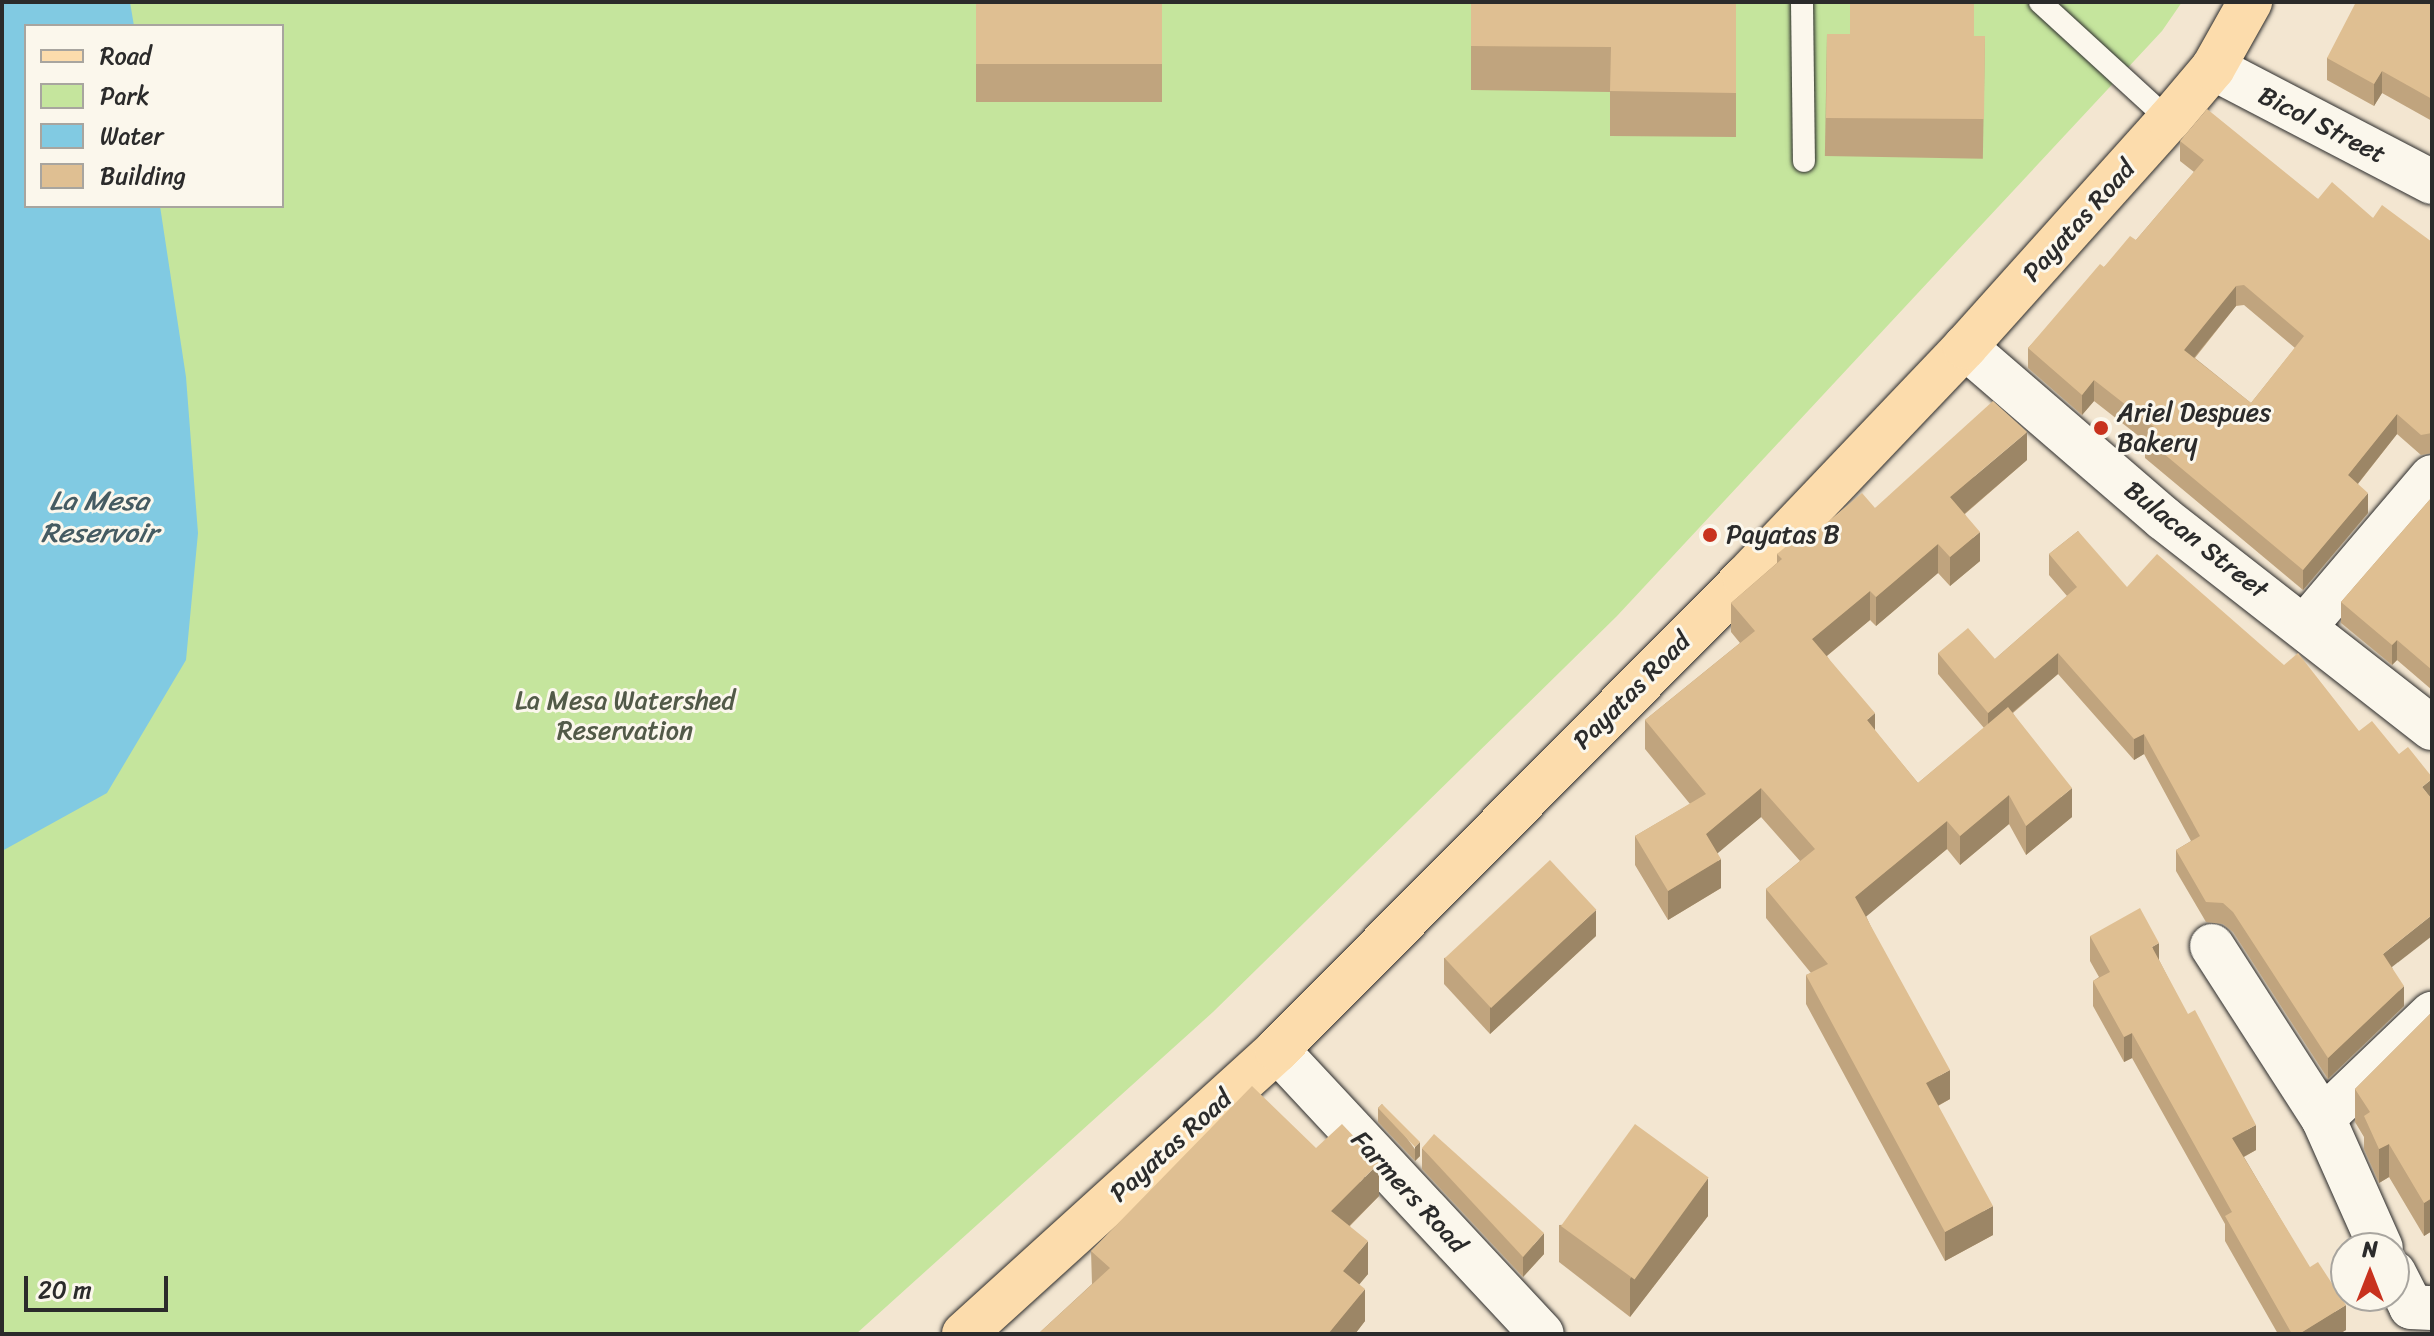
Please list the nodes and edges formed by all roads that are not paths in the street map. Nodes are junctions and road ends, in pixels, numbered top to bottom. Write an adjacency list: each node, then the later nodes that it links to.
1 (1802, 2): 6 (lane)
2 (2040, 2): 5 (lane)
3 (2250, 2): 4 (main road, Payatas Road)
4 (2213, 68): 5 (main road, Payatas Road); 7 (street, Bicol Street)
5 (2169, 120): 8 (main road, Payatas Road)
6 (1804, 161)
7 (2432, 182)
8 (1965, 347): 10 (street, Bulacan Street); 14 (main road, Payatas Road)
9 (2432, 477): 10 (street)
10 (2306, 625): 11 (street, Bulacan Street)
11 (2432, 728)
12 (2212, 946): 15 (street)
13 (2432, 1014): 15 (street)
14 (1277, 1050): 17 (main road, Payatas Road); 18 (street, Farmers Road)
15 (2323, 1118): 16 (street)
16 (2374, 1232)
17 (964, 1334)
18 (1542, 1334)

